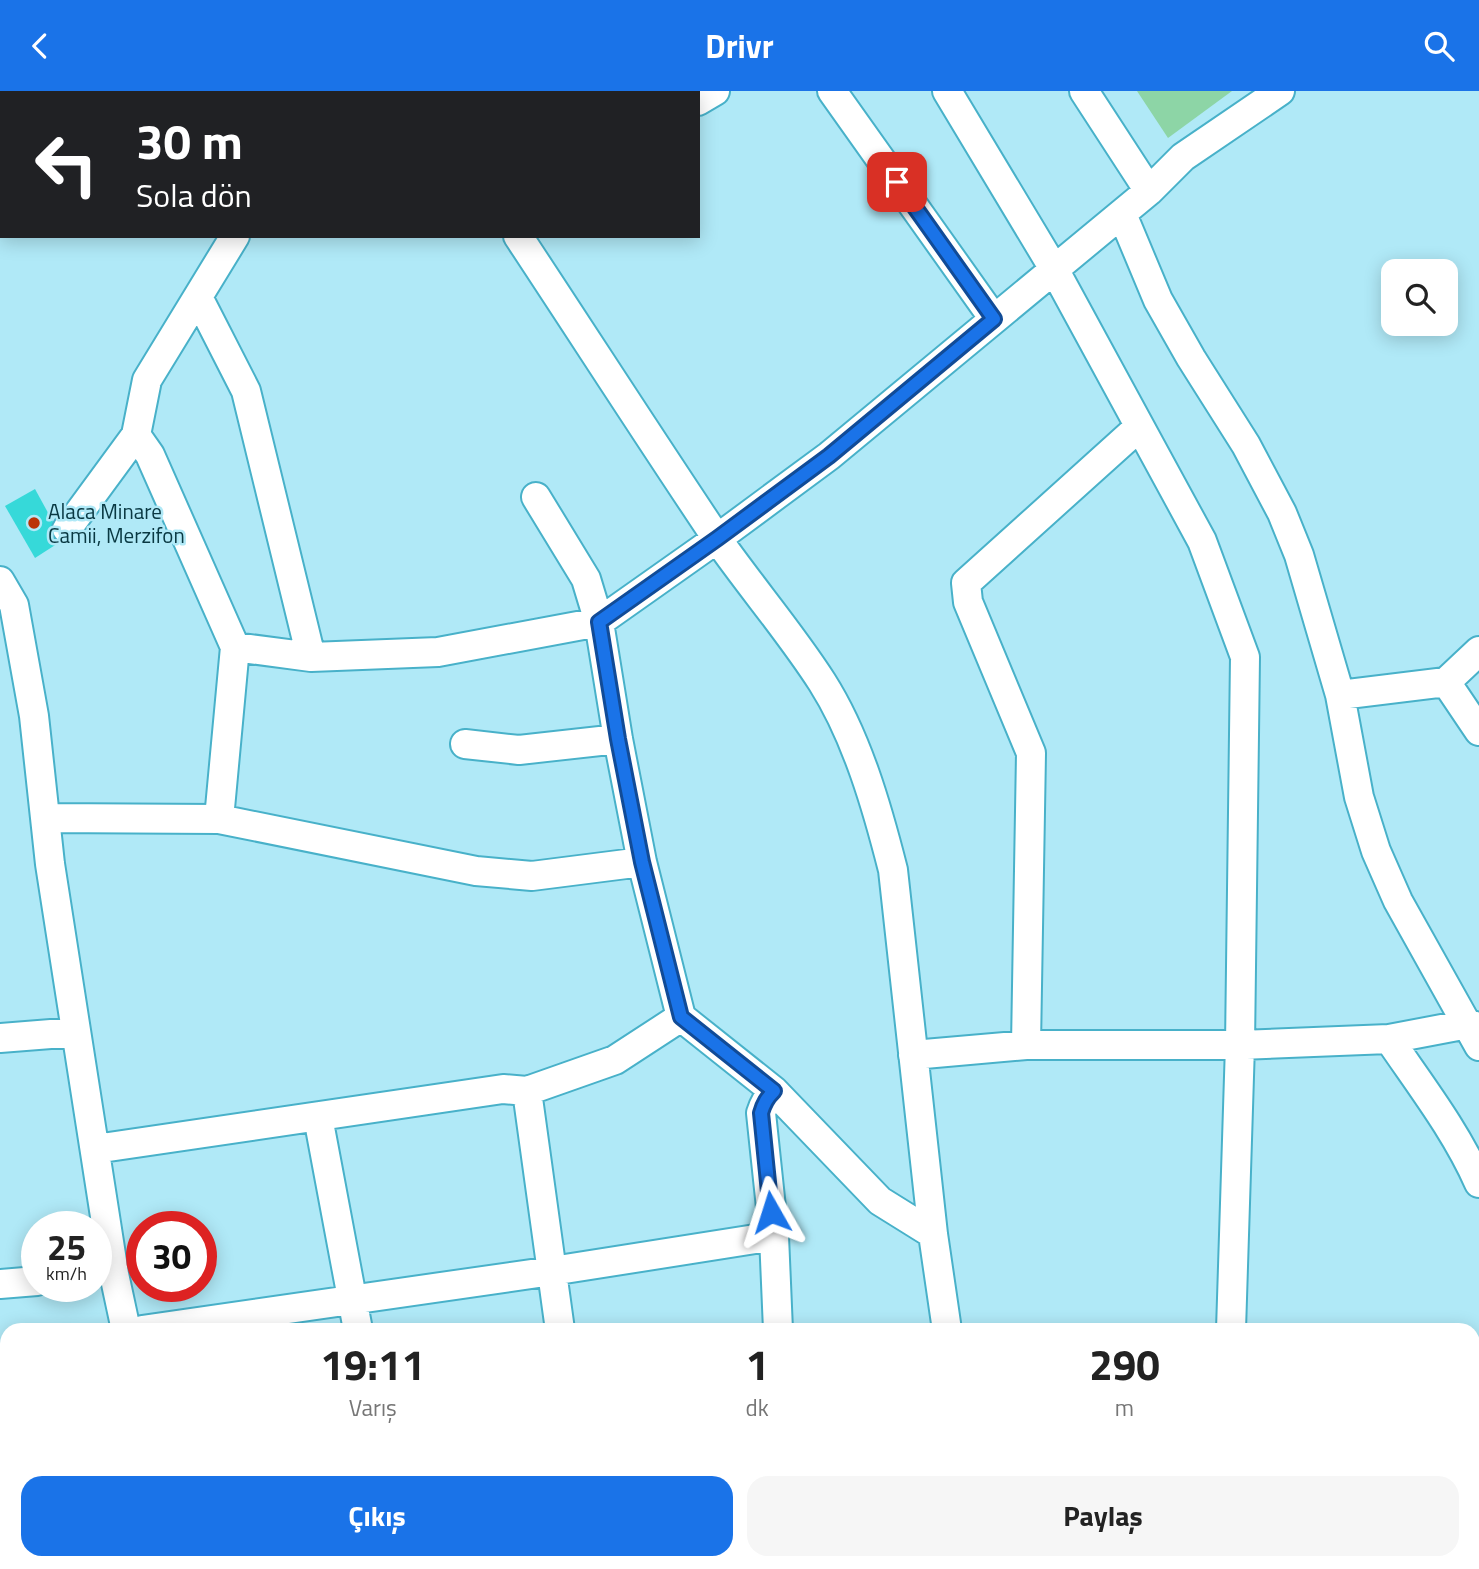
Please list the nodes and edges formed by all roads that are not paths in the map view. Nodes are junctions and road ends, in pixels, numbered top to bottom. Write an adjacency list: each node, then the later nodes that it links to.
1 (832, 91): 11 (street)
2 (947, 91): 9 (street)
3 (1084, 91): 5 (street)
4 (1280, 91): 5 (street)
5 (1149, 191): 6 (street)
6 (1122, 213): 9 (street); 23 (street)
7 (234, 238): 10 (street)
8 (519, 238): 16 (street)
9 (1054, 269): 11 (street); 12 (street)
10 (198, 296): 13 (street); 21 (street)
11 (994, 319): 16 (street)
12 (1139, 427): 35 (street); 36 (street)
13 (136, 435): 15 (street); 19 (street)
14 (536, 497): 18 (street)
15 (67, 529)
16 (718, 538): 18 (street); 37 (street)
17 (0, 581): 27 (street)
18 (599, 622): 21 (street); 25 (street)
19 (235, 647): 21 (street); 28 (street)
20 (1479, 651): 22 (street)
21 (311, 657)
22 (1446, 682): 23 (street); 24 (street)
23 (1340, 695): 32 (street)
24 (1479, 731)
25 (618, 739): 26 (street); 29 (street)
26 (465, 744)
27 (45, 818): 28 (street); 31 (street)
28 (219, 819): 29 (street)
29 (642, 862): 30 (street)
30 (681, 1017): 38 (street); 39 (street)
31 (76, 1032): 33 (street); 41 (street)
32 (1475, 1032): 34 (street)
33 (0, 1038)
34 (1389, 1039): 36 (street); 42 (street)
35 (1026, 1045): 36 (street); 37 (street)
36 (1240, 1045): 57 (street)
37 (913, 1055): 44 (street)
38 (527, 1091): 40 (street); 46 (street)
39 (774, 1091): 44 (street); 45 (street)
40 (318, 1117): 41 (street); 50 (street)
41 (95, 1149): 43 (street)
42 (1479, 1183)
43 (100, 1211)
44 (933, 1234): 56 (street)
45 (774, 1236): 46 (street); 55 (street)
46 (552, 1271): 50 (street); 54 (street)
47 (21, 1282): 48 (street)
48 (0, 1284)
49 (112, 1293): 51 (street)
50 (353, 1300): 52 (street); 53 (street)
51 (123, 1323)
52 (191, 1323)
53 (357, 1323)
54 (559, 1323)
55 (778, 1323)
56 (946, 1323)
57 (1231, 1323)

